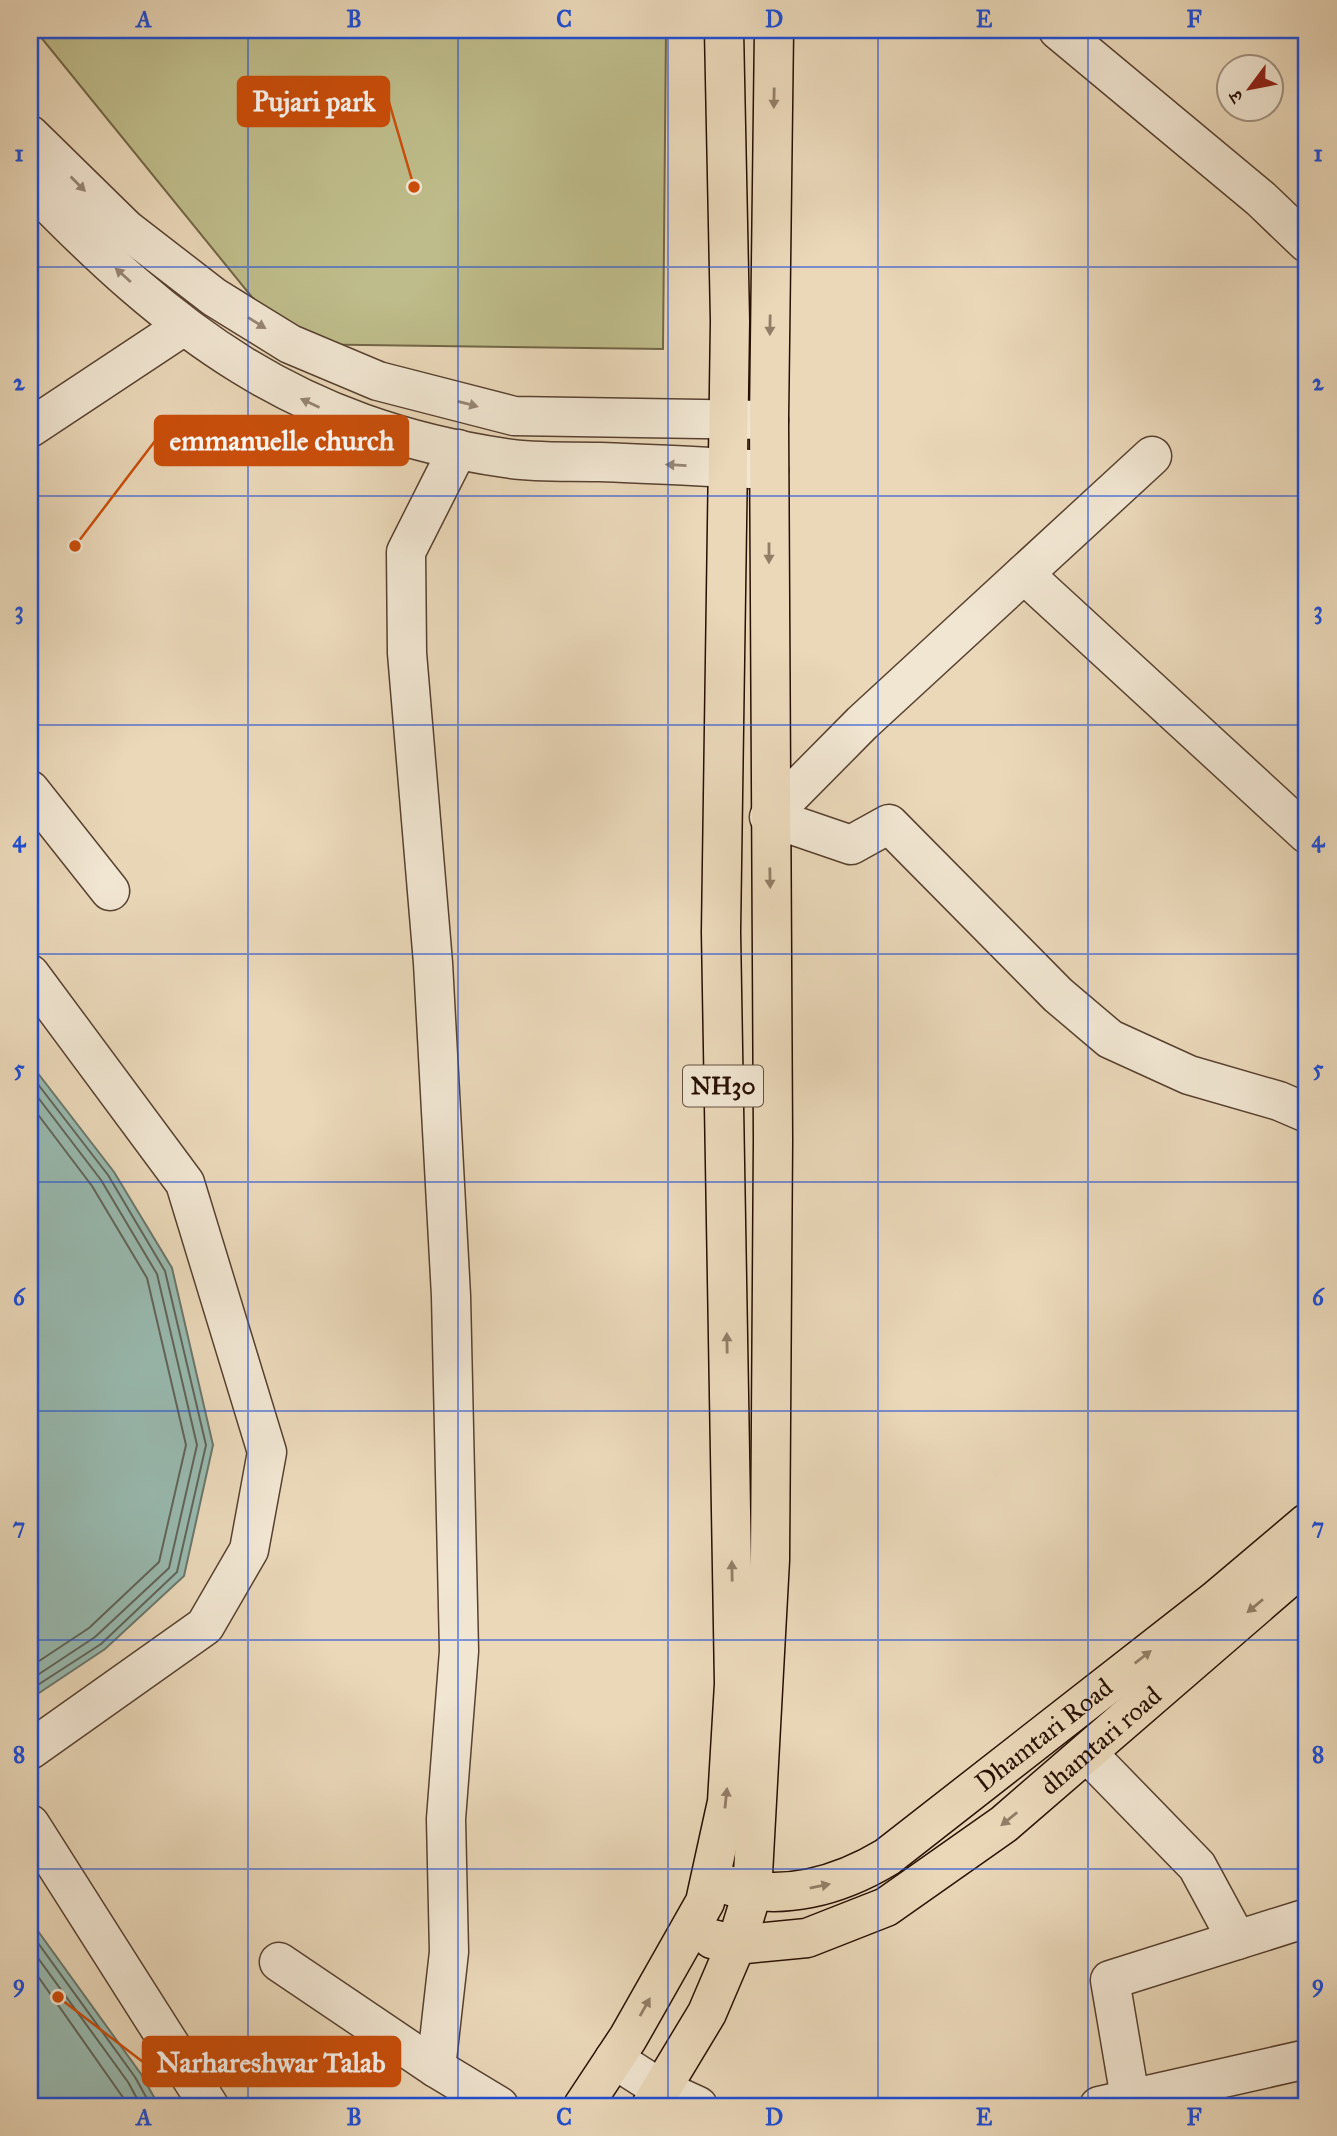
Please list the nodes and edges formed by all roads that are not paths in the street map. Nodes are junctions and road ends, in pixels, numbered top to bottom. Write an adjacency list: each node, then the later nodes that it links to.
1 (724, 30): 8 (main road, NH30)
2 (774, 30): 9 (main road, NH30, one-way to 9)
3 (1058, 30): 6 (street)
4 (30, 135): 8 (street, one-way to 8)
5 (30, 185): 7 (street, one-way to 5)
6 (1307, 243)
7 (184, 326): 10 (street); 11 (street, one-way to 7)
8 (729, 419): 9 (street); 13 (main road, NH30)
9 (769, 420): 14 (main road, NH30)
10 (30, 428)
11 (458, 449): 13 (street, one-way to 11); 36 (street)
12 (1152, 456): 15 (street)
13 (728, 467): 14 (street); 27 (main road, NH30, one-way to 13)
14 (769, 470): 17 (main road, NH30, one-way to 17)
15 (1024, 574): 17 (street); 18 (street)
16 (30, 790): 19 (street)
17 (769, 817): 21 (street); 28 (main road, NH30, one-way to 28)
18 (1307, 834)
19 (110, 891)
20 (30, 974): 24 (street)
21 (1307, 1114)
22 (1307, 1523): 28 (main road, Dhamtari Road, one-way to 22)
23 (1307, 1562): 25 (main road, dhamtari road, one-way to 25)
24 (30, 1750)
25 (1087, 1753): 31 (street); 32 (main road, dhamtari road, one-way to 32)
26 (30, 1824): 39 (street)
27 (712, 1880): 28 (main road); 30 (main road, NH30)
28 (752, 1893): 32 (main road, NH30)
29 (1307, 1918): 31 (street)
30 (687, 1933): 32 (main road, dhamtari road); 34 (main road, NH30, one-way to 30)
31 (1237, 1940): 38 (street)
32 (736, 1945): 37 (main road, NH30)
33 (279, 1962): 36 (street)
34 (614, 2059): 37 (street); 41 (main road, NH30)
35 (1307, 2059): 38 (street)
36 (436, 2068): 40 (street)
37 (656, 2097): 42 (street)
38 (1114, 2102)
39 (209, 2106)
40 (499, 2106)
41 (583, 2106)
42 (698, 2106)

